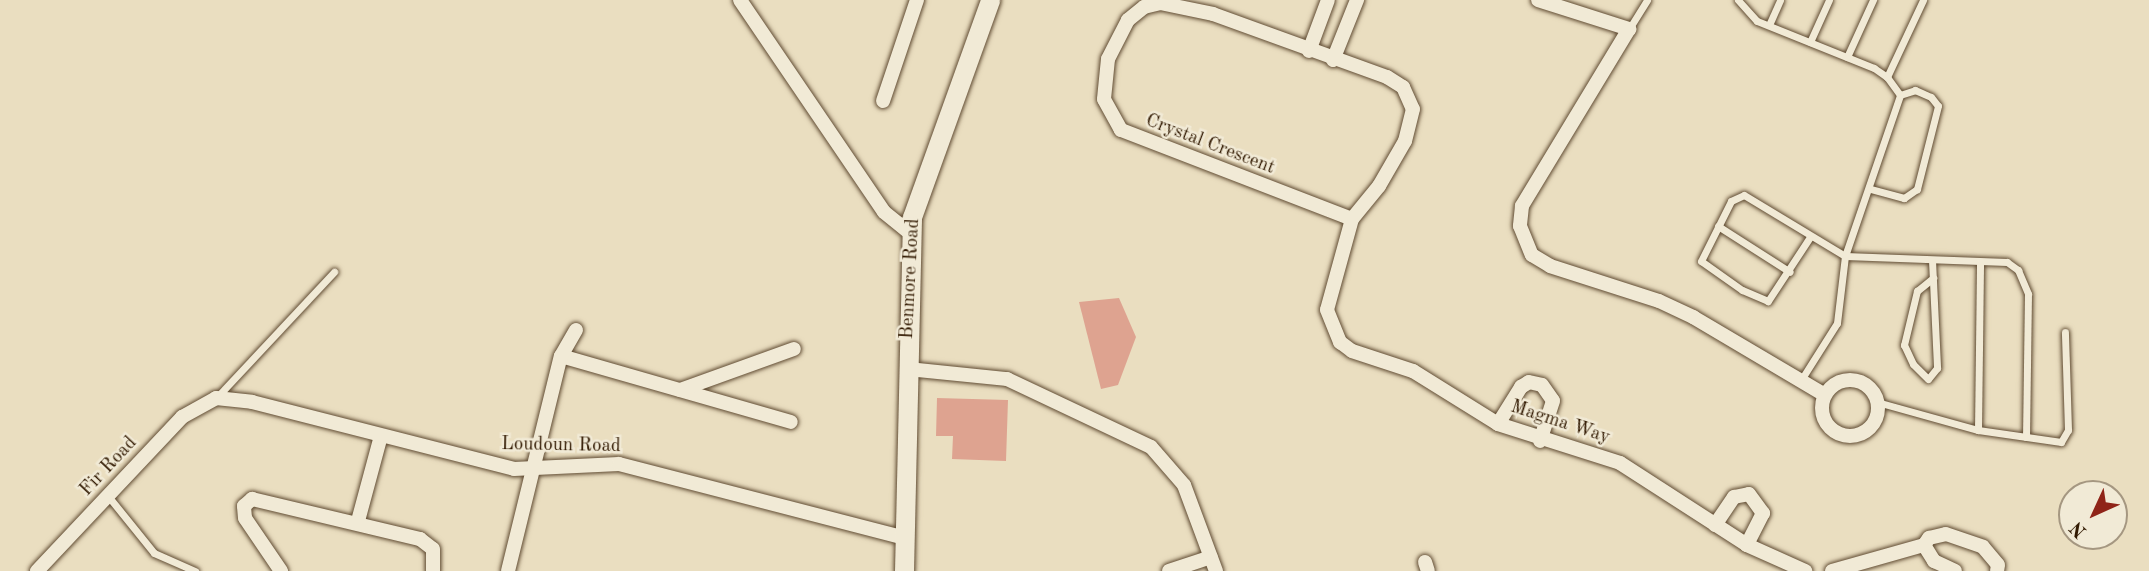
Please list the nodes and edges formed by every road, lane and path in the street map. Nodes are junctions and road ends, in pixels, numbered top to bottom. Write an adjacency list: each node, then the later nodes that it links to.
1 (740, 0): 25 (street)
2 (917, 0): 21 (street)
3 (1328, 0): 16 (street)
4 (1357, 0): 18 (street)
5 (1538, 0): 14 (street)
6 (1647, 0): 14 (lane)
7 (1738, 0): 13 (lane)
8 (1780, 0): 13 (lane)
9 (1829, 0): 15 (lane)
10 (1873, 0): 17 (lane)
11 (1923, 0): 19 (lane)
12 (988, 1): 25 (street, Benmore Road)
13 (1769, 25): 15 (lane)
14 (1629, 29): 38 (street)
15 (1810, 42): 17 (lane)
16 (1309, 51): 18 (street, Crystal Crescent); 23 (street, Crystal Crescent)
17 (1847, 57): 19 (lane)
18 (1334, 60): 23 (street, Crystal Crescent)
19 (1887, 77): 20 (lane)
20 (1900, 95): 22 (lane); 22 (lane)
21 (883, 101)
22 (1870, 189): 27 (lane)
23 (1352, 219): 44 (street, Magma Way)
24 (1718, 226): 26 (lane); 31 (lane); 31 (lane)
25 (910, 233): 37 (street, Benmore Road)
26 (1810, 237): 27 (lane); 31 (lane)
27 (1845, 256): 28 (lane); 38 (lane)
28 (1932, 260): 29 (lane); 32 (lane)
29 (1980, 262): 45 (lane); 47 (lane)
30 (334, 272): 41 (lane)
31 (1790, 272)
32 (1933, 278): 32 (lane)
33 (576, 330): 36 (street)
34 (2065, 331): 47 (lane)
35 (794, 349): 39 (street)
36 (561, 356): 39 (street); 49 (street)
37 (908, 369): 53 (street, Benmore Road); 56 (street)
38 (1801, 380): 40 (street)
39 (680, 390): 43 (street)
40 (1825, 395): 42 (street); 42 (street)
41 (216, 398): 46 (street, Loudoun Road); 50 (street, Fir Road)
42 (1877, 402): 45 (lane)
43 (791, 422)
44 (1498, 424): 48 (street, Magma Way); 48 (street)
45 (1978, 430): 47 (lane)
46 (381, 436): 49 (street, Loudoun Road); 51 (street)
47 (2026, 437)
48 (1540, 441): 52 (street, Magma Way)
49 (533, 467): 53 (street, Loudoun Road); 61 (street)
50 (108, 496): 57 (street, Fir Road); 58 (lane)
51 (358, 521): 59 (street); 60 (street)
52 (1714, 525): 54 (street, Magma Way); 54 (street)
53 (905, 538): 62 (street, Benmore Road)
54 (1747, 545): 64 (street, Magma Way)
55 (1924, 545): 65 (street); 66 (street); 67 (street)
56 (1213, 564): 63 (street)
57 (37, 571)
58 (195, 571)
59 (281, 571)
60 (433, 571)
61 (508, 571)
62 (904, 571)
63 (1169, 571)
64 (1805, 571)
65 (1832, 571)
66 (1955, 571)
67 (1997, 571)

